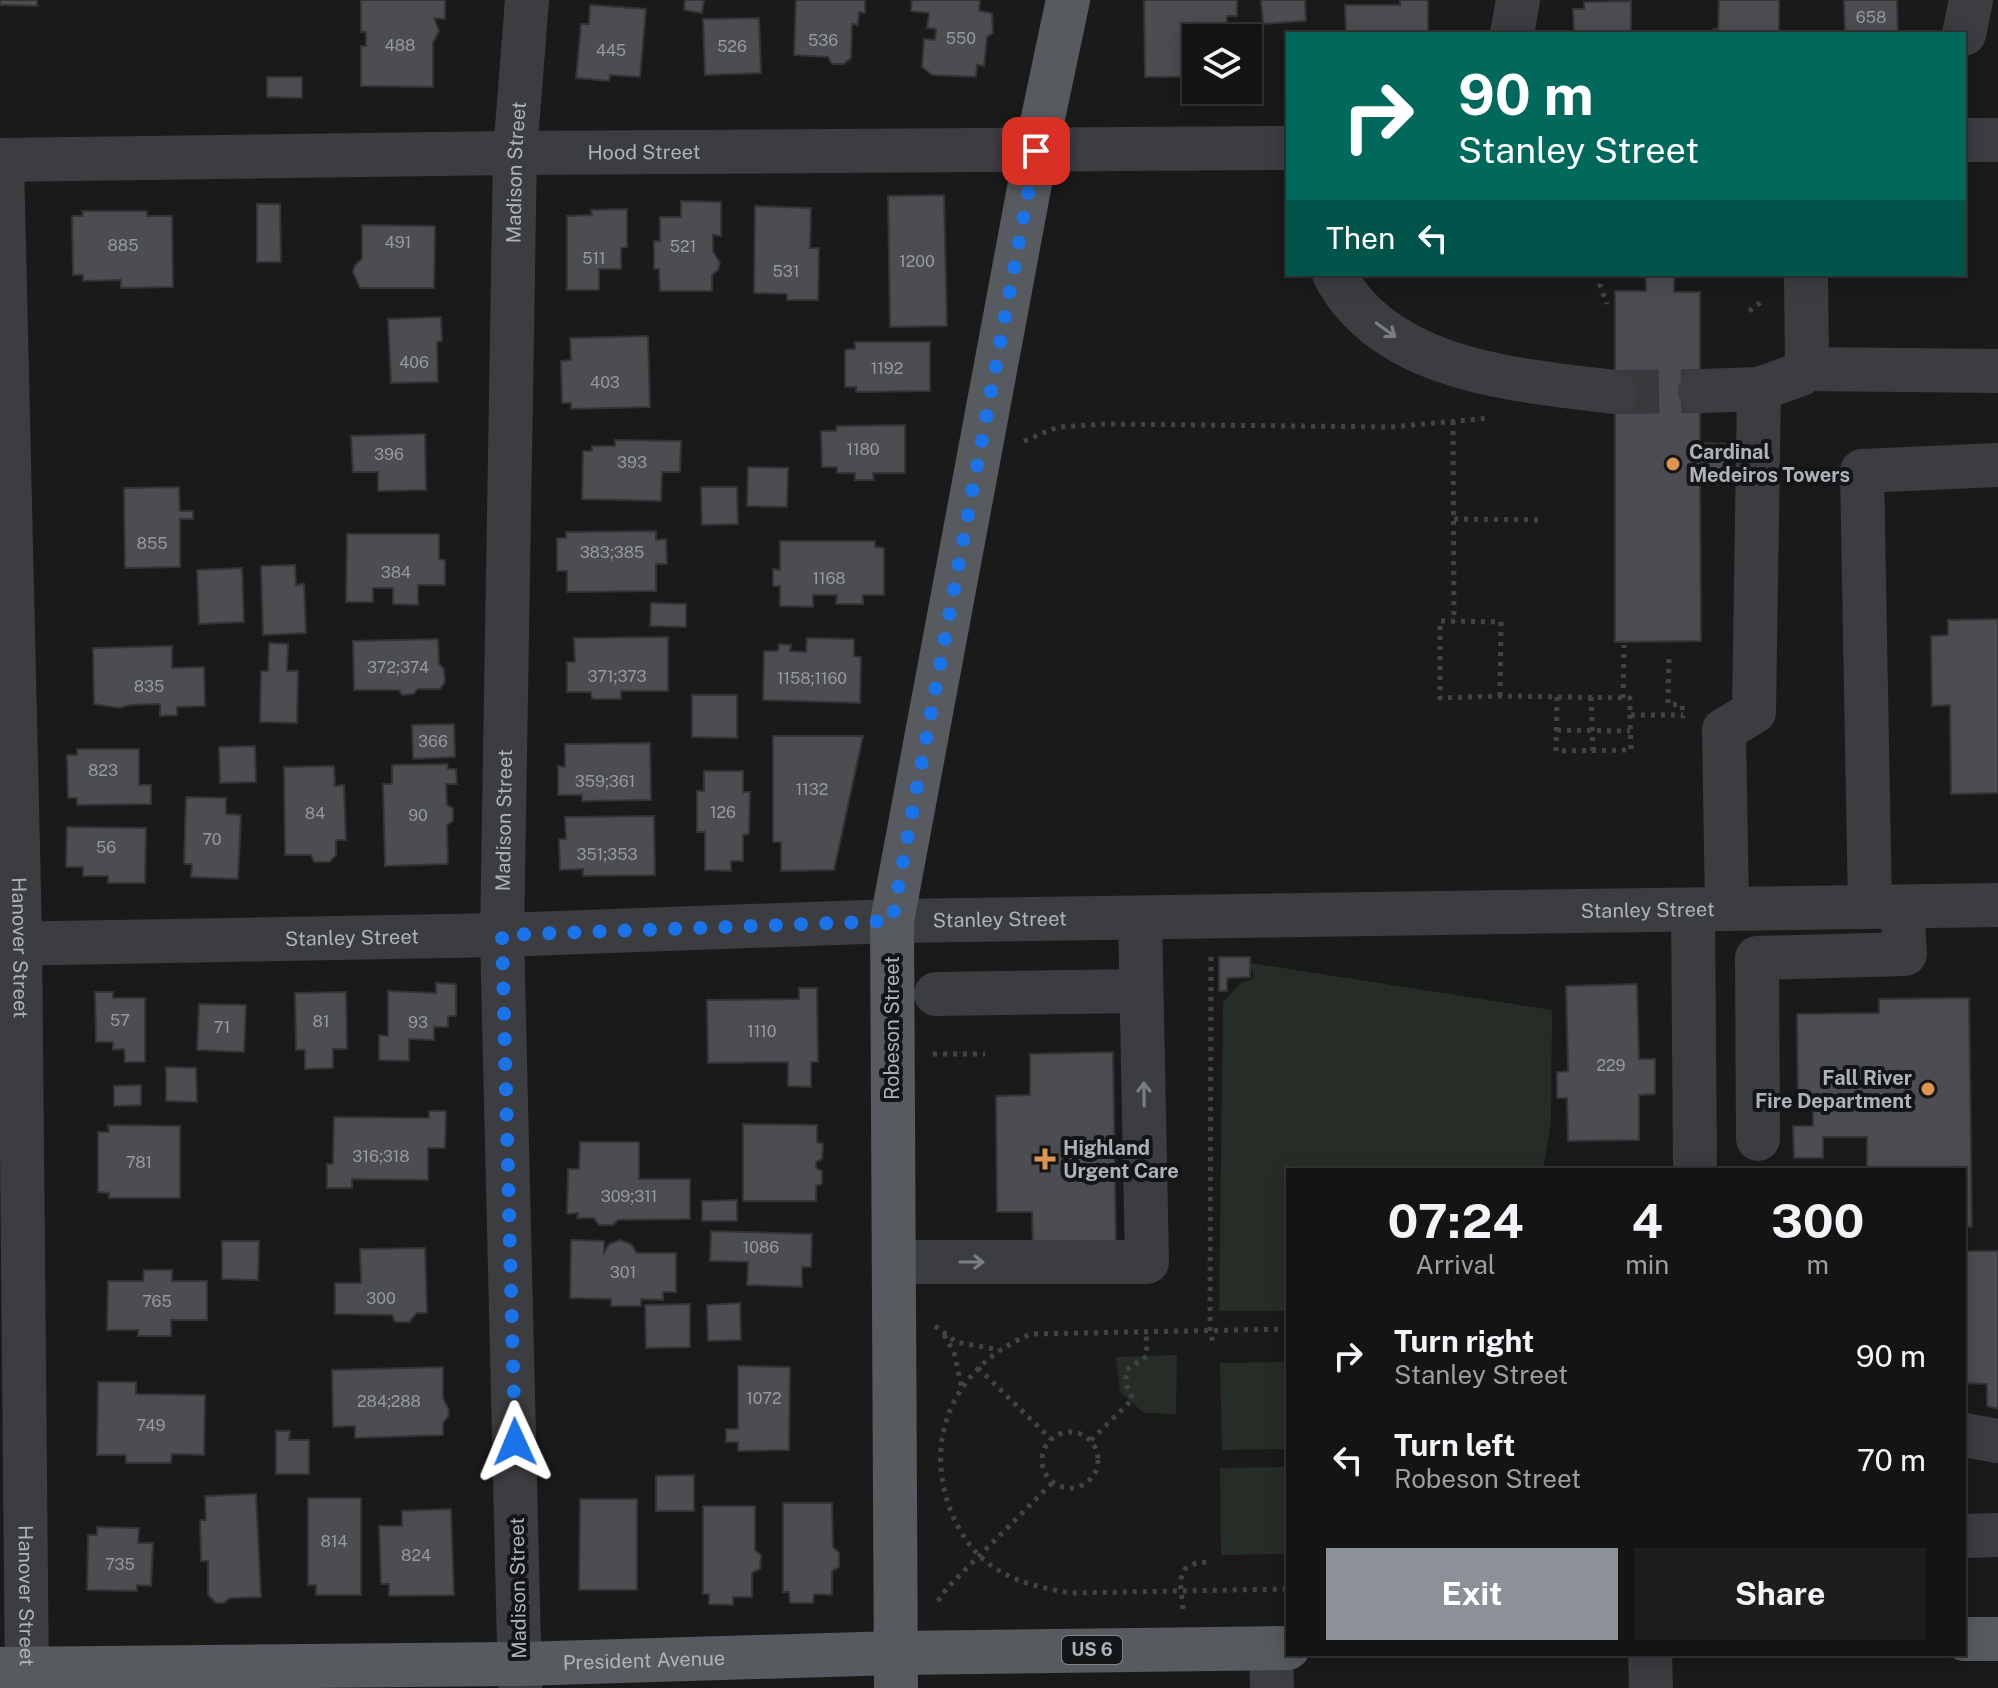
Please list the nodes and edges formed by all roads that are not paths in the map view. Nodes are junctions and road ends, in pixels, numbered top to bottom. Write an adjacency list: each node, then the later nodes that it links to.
1 (527, 0): 11 (street, Madison Street)
2 (1068, 0): 10 (main road, Robeson Street)
3 (1518, 0): 5 (street)
4 (1971, 0): 6 (street)
5 (1512, 32)
6 (1964, 32)
7 (1966, 140): 8 (street)
8 (1998, 140)
9 (1286, 148): 10 (street, Hood Street)
10 (1036, 151): 11 (street, Hood Street); 26 (main road, Robeson Street)
11 (515, 153): 12 (street, Hood Street); 27 (street, Madison Street)
12 (1, 160): 28 (street, Hanover Street)
13 (1335, 276): 19 (street, one-way to 19)
14 (1806, 276): 15 (street)
15 (1807, 369): 16 (street); 17 (street)
16 (1998, 371)
17 (1759, 389): 18 (street); 24 (street)
18 (1700, 391)
19 (1615, 392)
20 (1998, 465): 22 (street)
21 (1998, 905): 22 (street, Stanley Street)
22 (1886, 907): 23 (street, Stanley Street); 29 (street)
23 (1794, 909): 24 (street, Stanley Street); 29 (street)
24 (1710, 910): 25 (street, Stanley Street); 34 (street)
25 (1140, 918): 26 (street, Stanley Street); 30 (street)
26 (892, 921): 27 (street, Stanley Street); 35 (main road, Robeson Street)
27 (502, 935): 28 (street, Stanley Street); 46 (street, Madison Street)
28 (10, 943): 32 (street, Hanover Street)
29 (1795, 957): 33 (street)
30 (1141, 991): 31 (street); 35 (street, one-way to 30)
31 (936, 994)
32 (11, 1107): 45 (street, Hanover Street)
33 (1758, 1139)
34 (1695, 1168)
35 (894, 1262): 44 (main road, Robeson Street)
36 (1966, 1435): 37 (street)
37 (1998, 1441)
38 (1998, 1535): 39 (street)
39 (1966, 1536)
40 (1966, 1639): 41 (main road)
41 (1998, 1639)
42 (1650, 1656): 47 (street)
43 (1277, 1662): 44 (main road, President Avenue / US 6)
44 (895, 1670): 46 (main road, President Avenue / US 6)
45 (18, 1676): 46 (main road, President Avenue / US 6)
46 (520, 1676)
47 (1651, 1688)

